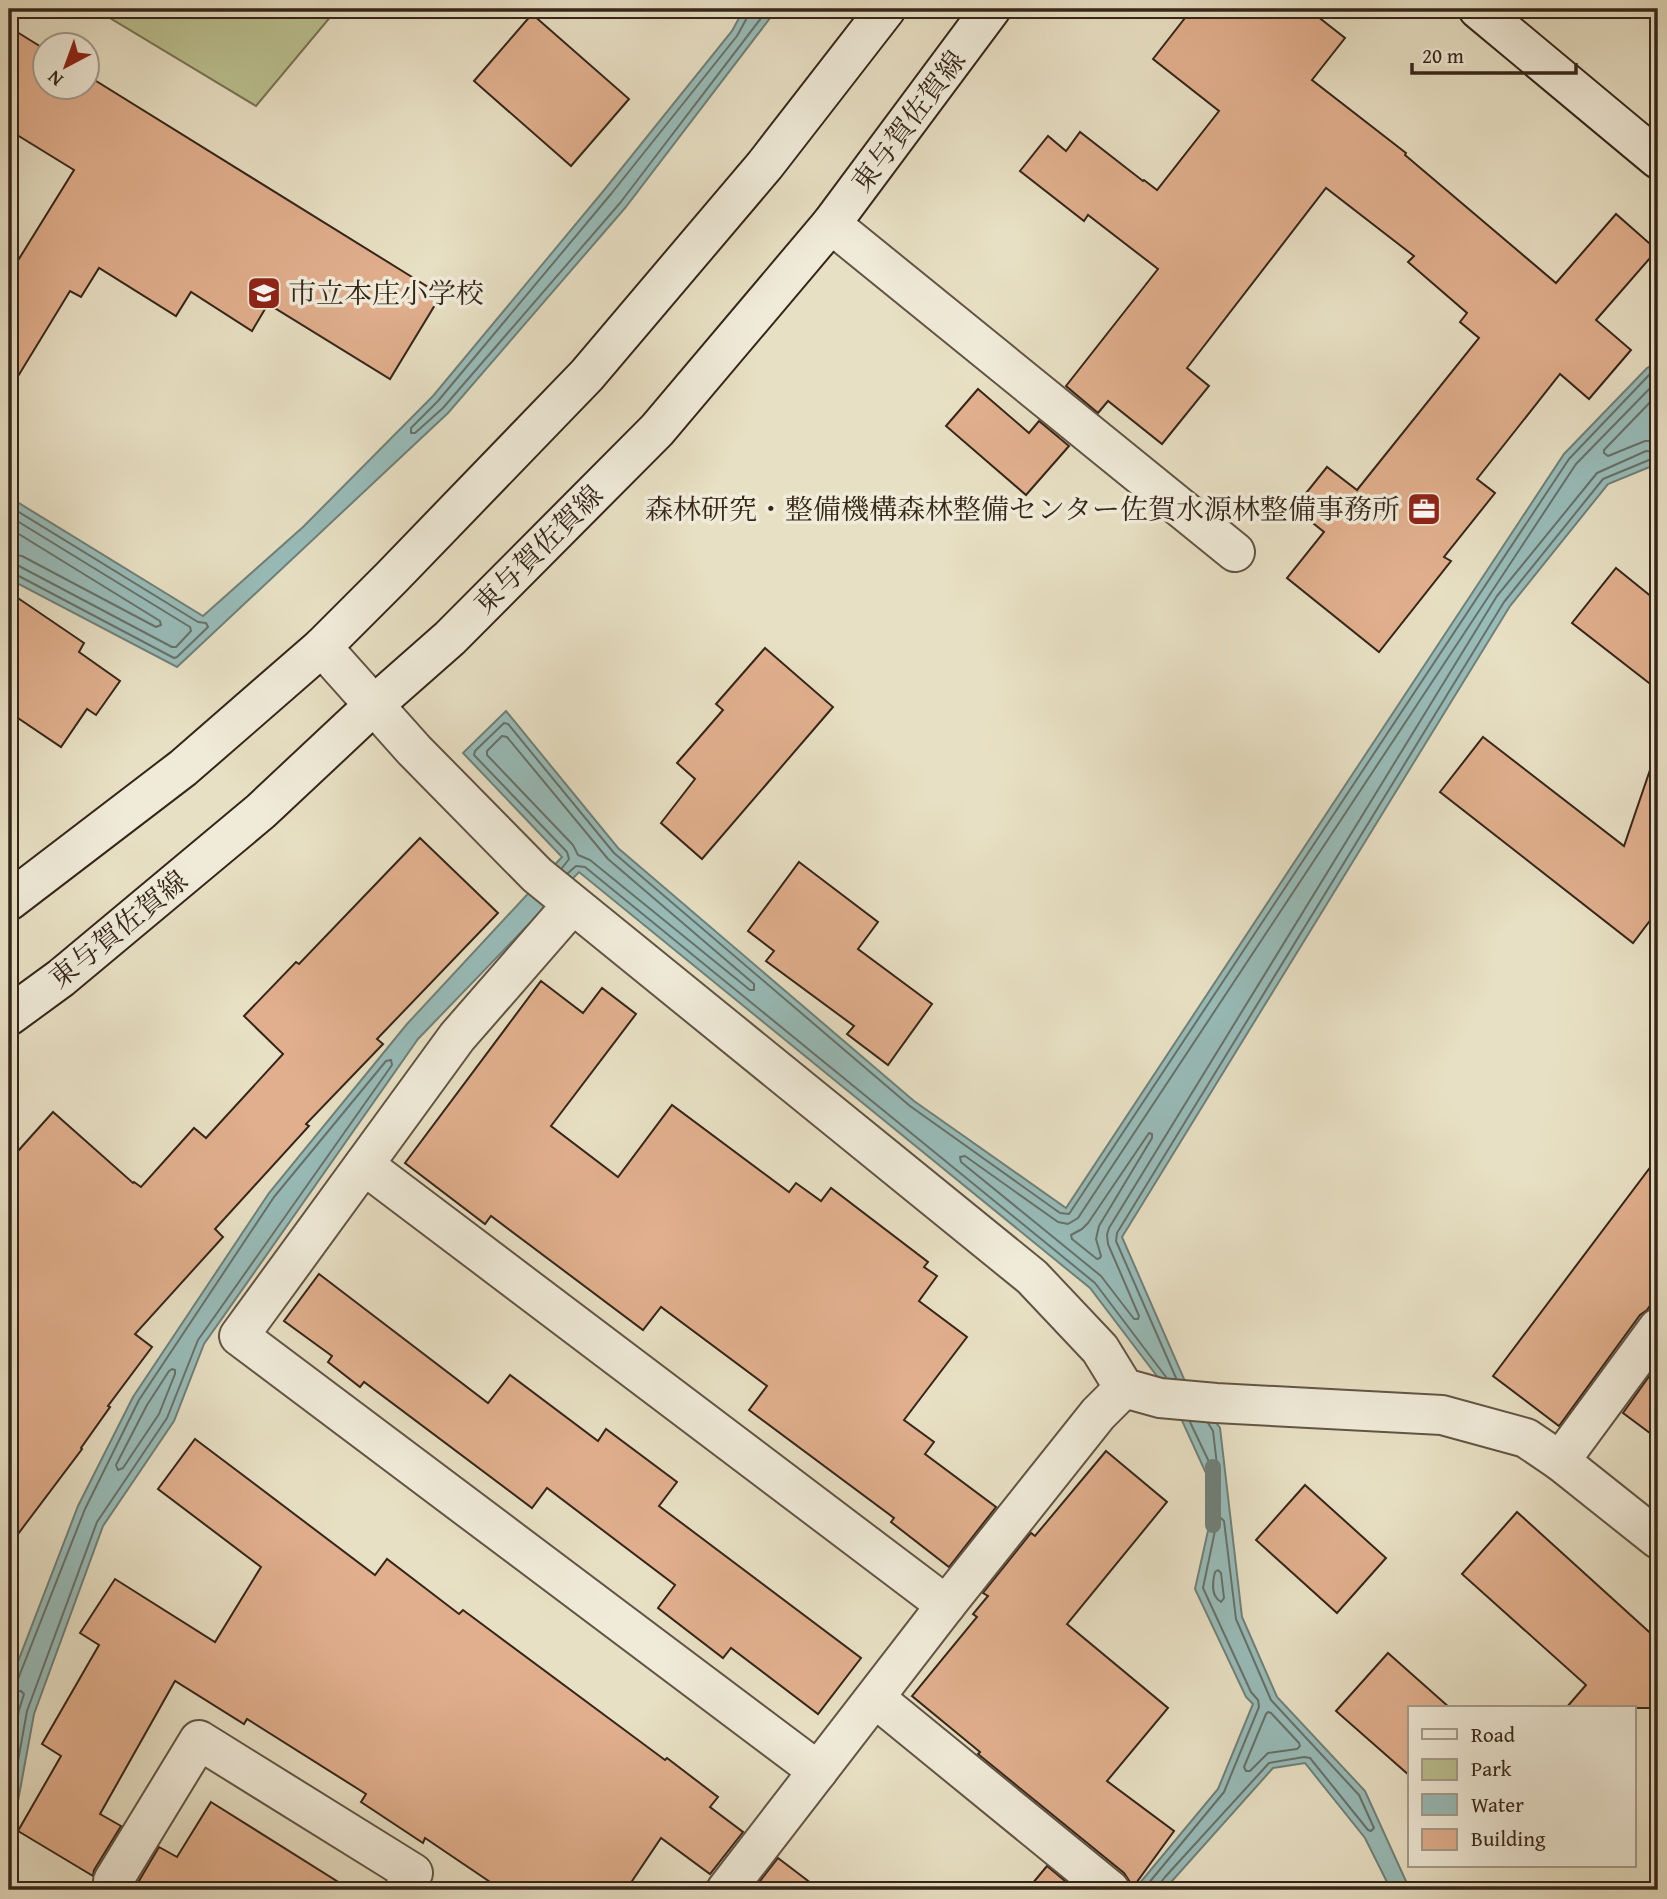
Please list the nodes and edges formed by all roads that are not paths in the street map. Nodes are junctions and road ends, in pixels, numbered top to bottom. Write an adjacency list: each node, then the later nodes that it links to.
1 (887, 9): 7 (street)
2 (991, 9): 5 (street, 東与賀佐賀線)
3 (1478, 9): 4 (street)
4 (1658, 159)
5 (831, 224): 6 (street); 8 (street, 東与賀佐賀線)
6 (1234, 552)
7 (322, 647): 8 (street); 9 (street)
8 (374, 705): 10 (street); 11 (street, 東与賀佐賀線)
9 (9, 901)
10 (572, 905): 12 (street); 14 (street)
11 (9, 1016)
12 (364, 1164): 17 (street); 19 (street)
13 (1658, 1328): 15 (street)
14 (1124, 1388): 15 (street); 17 (street)
15 (1560, 1461): 16 (street)
16 (1658, 1539)
17 (946, 1605): 18 (street)
18 (875, 1698): 19 (street); 23 (street)
19 (818, 1772): 22 (street)
20 (114, 1890): 21 (street)
21 (404, 1890)
22 (726, 1890)
23 (1110, 1890)

